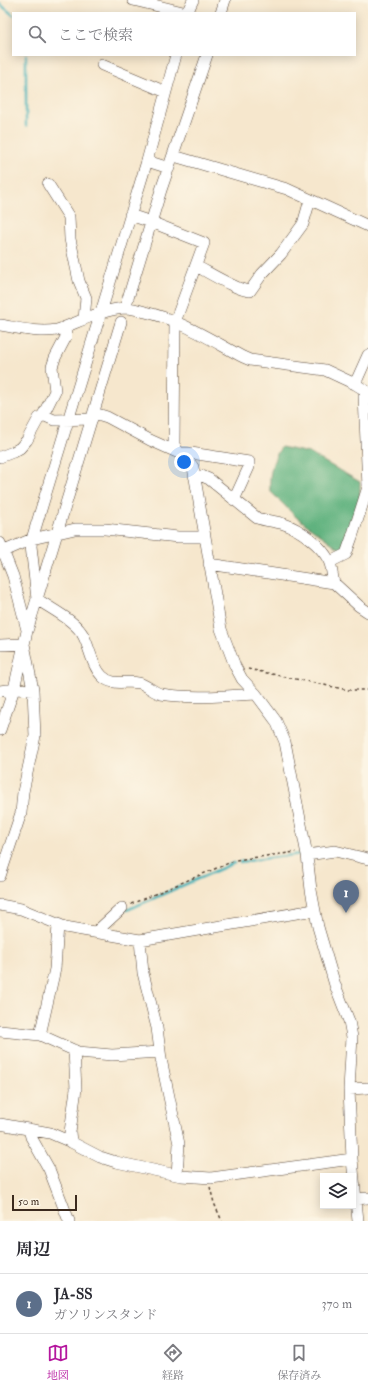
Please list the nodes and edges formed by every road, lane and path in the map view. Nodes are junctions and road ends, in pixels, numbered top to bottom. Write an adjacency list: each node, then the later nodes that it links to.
1 (133, 0): 5 (street)
2 (188, 0): 7 (street)
3 (193, 0): 6 (street)
4 (224, 0): 8 (street)
5 (183, 12)
6 (187, 12)
7 (187, 12)
8 (221, 12)
9 (176, 56): 12 (street)
10 (207, 56): 13 (street)
11 (102, 65): 12 (street)
12 (166, 92): 14 (street)
13 (174, 156): 15 (street); 17 (street)
14 (146, 160): 15 (street); 18 (street)
15 (169, 168): 19 (street)
16 (48, 184): 24 (street)
17 (310, 200): 20 (street); 21 (street)
18 (130, 215): 19 (street); 23 (street)
19 (151, 222): 21 (street); 22 (street)
20 (368, 226)
21 (196, 266): 26 (street)
22 (125, 308): 23 (street); 26 (street)
23 (100, 314): 24 (street); 34 (street)
24 (84, 319): 28 (street)
25 (121, 322): 33 (street)
26 (175, 322): 30 (street); 35 (street)
27 (0, 325): 28 (street)
28 (65, 327): 32 (street)
29 (368, 355): 30 (street)
30 (355, 384): 31 (street)
31 (367, 391): 43 (street)
32 (43, 415): 34 (street); 36 (street)
33 (93, 416): 34 (street); 35 (street); 39 (street)
34 (69, 419): 41 (street)
35 (180, 453): 37 (street); 38 (street)
36 (0, 456)
37 (194, 476): 38 (street); 40 (street)
38 (234, 500): 43 (street)
39 (57, 534): 40 (street); 41 (street); 46 (street)
40 (206, 537): 44 (street)
41 (32, 539): 42 (street); 46 (street)
42 (1, 549): 48 (street)
43 (330, 562): 45 (street)
44 (209, 564): 45 (street); 51 (street)
45 (334, 583): 47 (street)
46 (37, 599): 48 (street); 56 (street)
47 (368, 612)
48 (27, 631): 49 (street)
49 (24, 644): 50 (street); 52 (street); 53 (street)
50 (0, 645)
51 (235, 666): 54 (path); 56 (street)
52 (14, 689): 53 (street); 55 (street); 57 (street)
53 (33, 690): 60 (street)
54 (368, 690)
55 (0, 691)
56 (256, 694): 58 (street)
57 (0, 730)
58 (303, 853): 59 (street); 62 (path); 63 (street)
59 (368, 859)
60 (0, 876)
61 (0, 905): 64 (street)
62 (122, 908): 65 (street)
63 (314, 910): 66 (street); 72 (street)
64 (58, 925): 65 (street); 68 (street)
65 (96, 932): 66 (street)
66 (140, 940): 70 (street)
67 (0, 1031): 68 (street)
68 (40, 1035): 69 (street)
69 (74, 1050): 70 (street); 75 (street)
70 (160, 1052): 78 (street)
71 (368, 1088): 72 (street)
72 (349, 1089): 76 (street)
73 (0, 1124): 74 (street)
74 (29, 1129): 75 (street); 83 (street)
75 (71, 1142): 78 (street)
76 (352, 1159): 77 (street); 79 (street)
77 (353, 1173)
78 (177, 1175): 79 (street)
79 (209, 1178): 84 (path)
80 (368, 1198): 81 (street)
81 (356, 1199)
82 (356, 1206): 85 (street)
83 (69, 1221)
84 (222, 1221)
85 (358, 1221)

